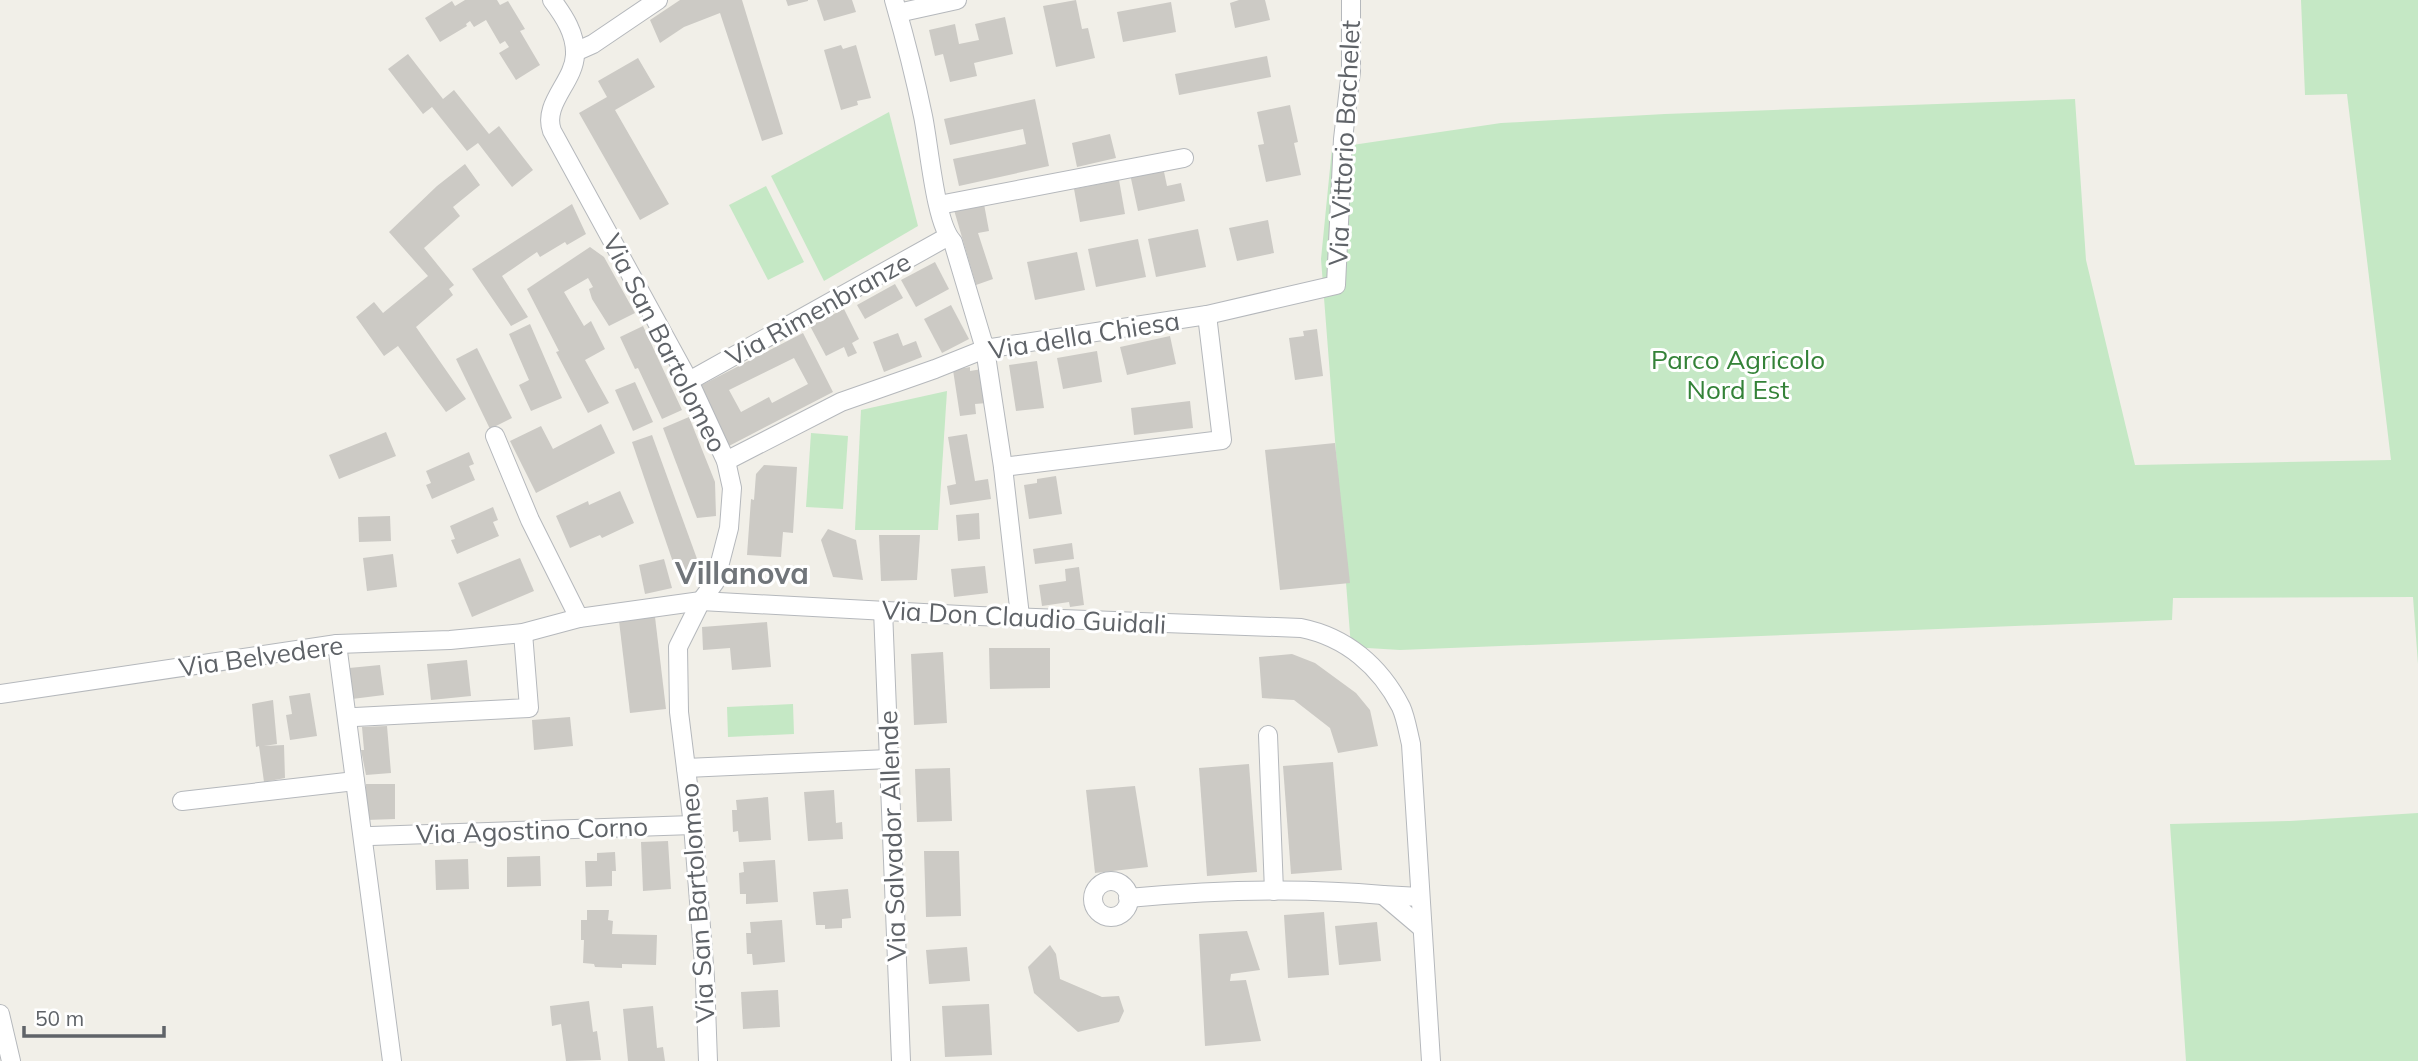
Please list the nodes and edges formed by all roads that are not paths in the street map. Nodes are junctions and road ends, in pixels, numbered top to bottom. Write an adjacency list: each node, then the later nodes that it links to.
1 (552, 0): 6 (street)
2 (658, 0): 6 (street)
3 (957, 0): 5 (street)
4 (1351, 0): 10 (street, Via Vittorio Bachelet)
5 (896, 6): 8 (street)
6 (575, 52): 13 (street, Via San Bartolomeo)
7 (1185, 158): 8 (street)
8 (939, 205): 9 (street)
9 (947, 236): 12 (street); 13 (street, Via Rimenbranze)
10 (1336, 285): 11 (street, Via della Chiesa)
11 (1206, 315): 12 (street, Via della Chiesa); 16 (street)
12 (985, 349): 15 (street, Via della Chiesa); 16 (street)
13 (689, 381): 15 (street, Via San Bartolomeo)
14 (495, 436): 20 (street)
15 (726, 461): 17 (street, Via San Bartolomeo)
16 (1003, 467): 19 (street)
17 (701, 601): 18 (street, Via Don Claudio Guidali); 20 (street, Via Belvedere); 27 (street, Via San Bartolomeo)
18 (883, 610): 19 (street, Via Don Claudio Guidali); 26 (street, Via Salvador Allende)
19 (1020, 616): 34 (street, Via Don Claudio Guidali)
20 (579, 618): 21 (street, Via Belvedere)
21 (523, 633): 22 (street, Via Belvedere); 24 (street)
22 (337, 644): 23 (street, Via Belvedere); 28 (street)
23 (0, 694)
24 (355, 717)
25 (1268, 735): 32 (street)
26 (889, 759): 27 (street); 41 (street, Via Salvador Allende)
27 (686, 768): 30 (street, Via San Bartolomeo)
28 (355, 780): 29 (street); 39 (street)
29 (182, 801)
30 (694, 825): 31 (street, Via Agostino Corno); 40 (street, Via San Bartolomeo)
31 (371, 836)
32 (1274, 891): 33 (street); 35 (street)
33 (1383, 895): 34 (street); 36 (street)
34 (1420, 897): 36 (street)
35 (1128, 898)
36 (1422, 928): 42 (street)
37 (0, 1014): 38 (street)
38 (11, 1061)
39 (392, 1061)
40 (708, 1061)
41 (901, 1061)
42 (1431, 1061)

